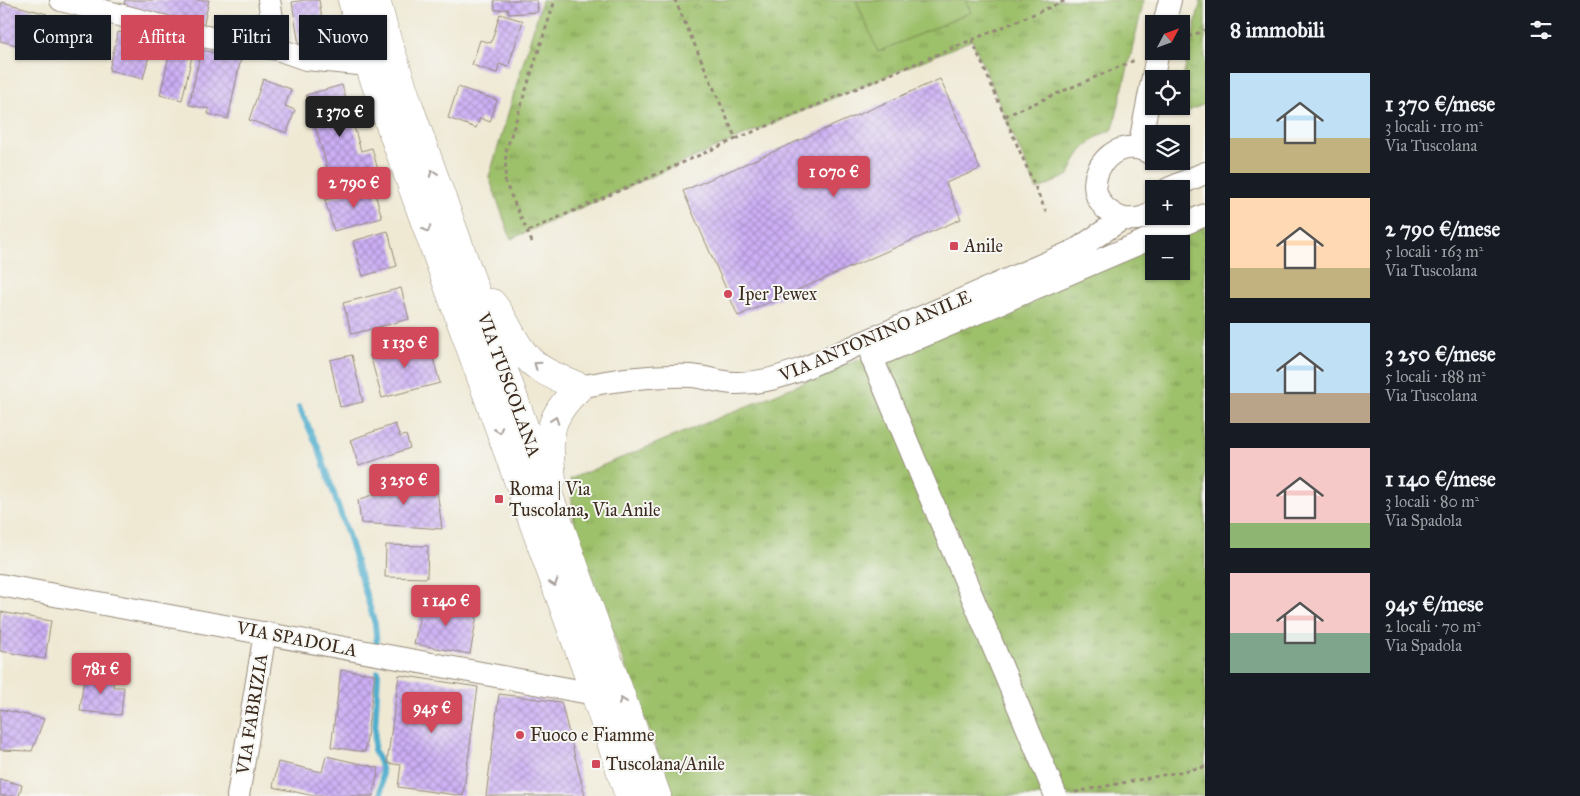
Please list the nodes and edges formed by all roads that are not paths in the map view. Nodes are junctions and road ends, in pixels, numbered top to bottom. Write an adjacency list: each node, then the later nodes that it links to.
1 (62, 0): 8 (street)
2 (269, 0): 6 (street)
3 (352, 0): 11 (main road, VIA TUSCOLANA)
4 (376, 0): 19 (main road, VIA TUSCOLANA, one-way to 4)
5 (1170, 0): 7 (street)
6 (271, 15)
7 (1166, 15)
8 (214, 38)
9 (289, 53): 11 (street)
10 (1157, 60): 12 (street)
11 (369, 65): 20 (main road, VIA TUSCOLANA, one-way to 20)
12 (1149, 125)
13 (1145, 152): 18 (street)
14 (1205, 173): 15 (street)
15 (1188, 180)
16 (1205, 215): 27 (street)
17 (1145, 216): 18 (street, VIA ANTONINO ANILE)
18 (1122, 219): 21 (street, VIA ANTONINO ANILE)
19 (473, 284): 21 (main road, one-way to 19); 22 (main road, VIA TUSCOLANA)
20 (483, 385): 22 (main road); 26 (main road, VIA TUSCOLANA, one-way to 26)
21 (580, 387): 22 (main road); 23 (main road, one-way to 21)
22 (511, 390): 23 (main road, VIA TUSCOLANA)
23 (557, 520): 30 (main road, VIA TUSCOLANA, one-way to 23)
24 (0, 585): 25 (street, VIA SPADOLA)
25 (265, 633): 26 (street, VIA SPADOLA); 28 (street, VIA FABRIZIA)
26 (594, 694): 29 (main road, VIA TUSCOLANA)
27 (1061, 795)
28 (238, 796)
29 (629, 796)
30 (657, 796)

